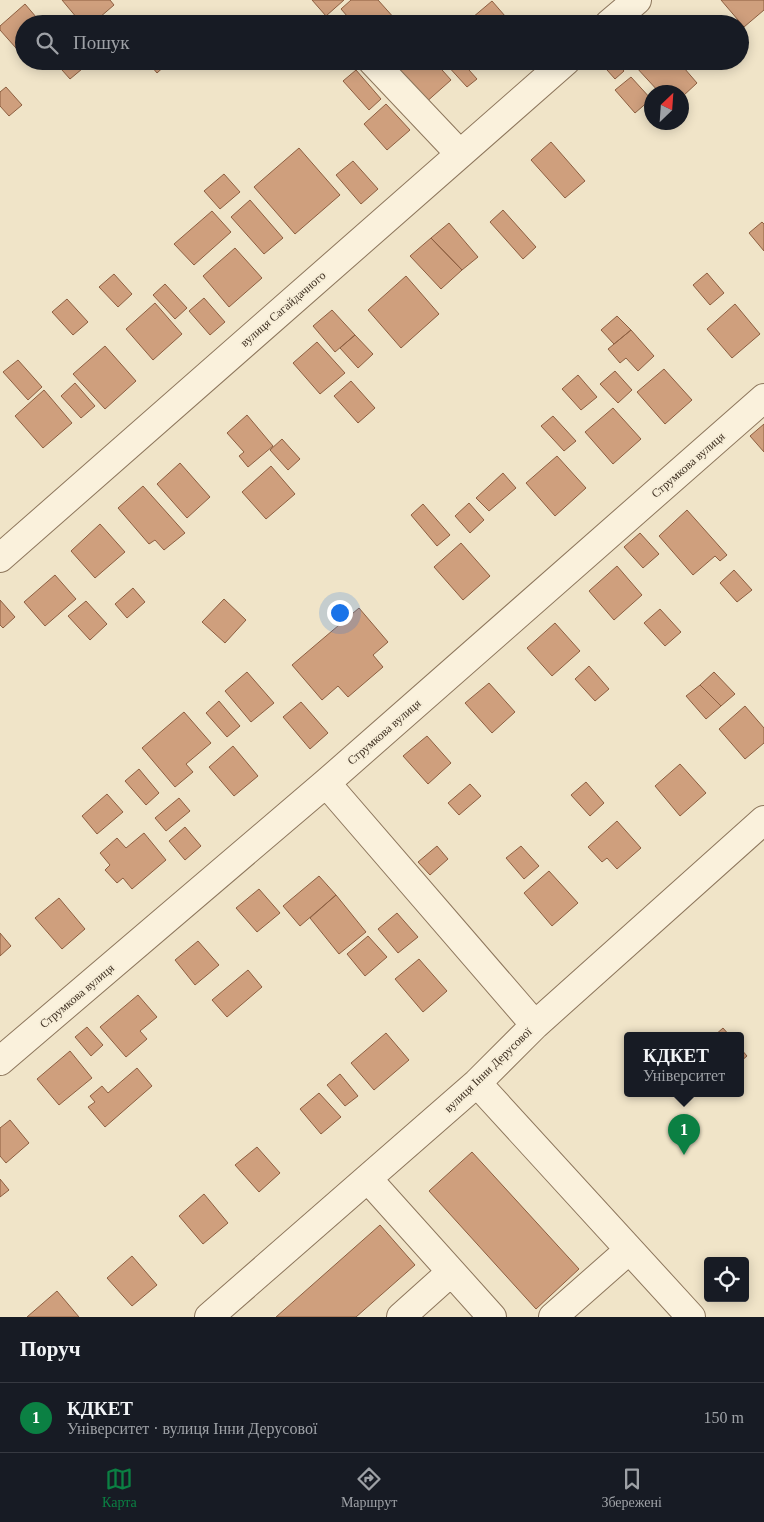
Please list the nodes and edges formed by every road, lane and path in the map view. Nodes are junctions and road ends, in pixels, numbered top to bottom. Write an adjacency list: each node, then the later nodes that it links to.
1 (637, 0): 2 (street)
2 (620, 15)
3 (381, 70): 5 (street)
4 (556, 70): 5 (street, вулиця Сагайдачного)
5 (460, 154): 7 (street, вулиця Сагайдачного)
6 (764, 398): 8 (street, Струмкова вулиця)
7 (0, 558)
8 (326, 784): 10 (street); 11 (street, Струмкова вулиця)
9 (764, 820): 10 (street, вулиця Інни Дерусової)
10 (534, 1025): 12 (street, вулиця Інни Дерусової)
11 (0, 1061)
12 (477, 1083): 13 (street, вулиця Інни Дерусової); 14 (street)
13 (368, 1179): 15 (street); 16 (street, вулиця Інни Дерусової)
14 (629, 1250): 19 (street); 20 (street)
15 (452, 1272): 17 (street); 18 (street)
16 (209, 1317)
17 (401, 1317)
18 (492, 1317)
19 (553, 1317)
20 (691, 1317)

